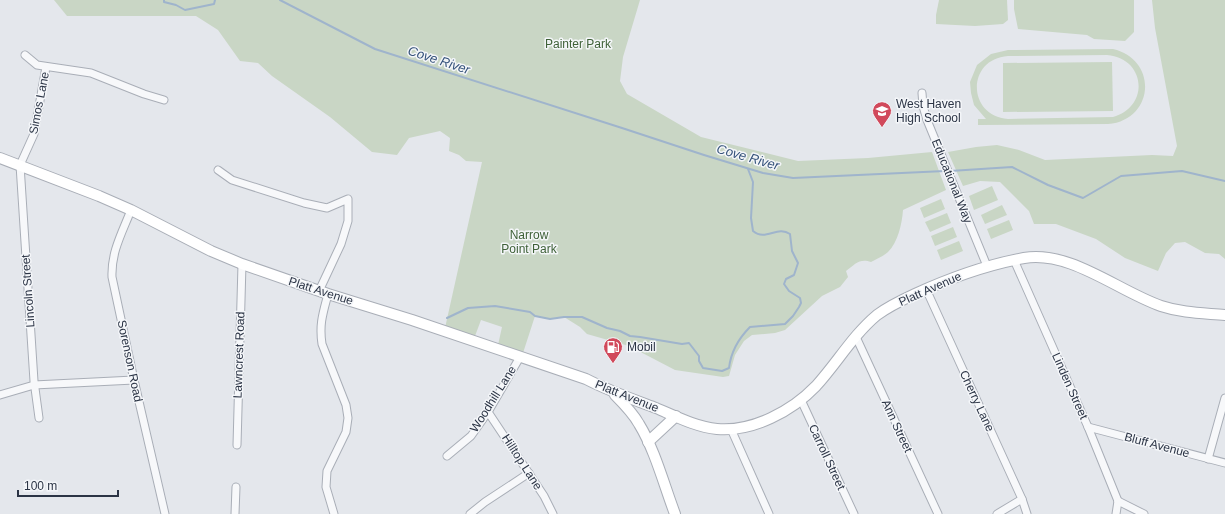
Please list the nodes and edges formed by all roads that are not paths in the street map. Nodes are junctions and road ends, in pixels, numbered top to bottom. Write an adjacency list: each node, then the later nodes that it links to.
1 (25, 55): 2 (street)
2 (46, 67): 4 (street, Simos Lane); 6 (street, Simos Lane)
3 (922, 93): 11 (street, Educational Way)
4 (164, 100)
5 (0, 158): 6 (main road, Platt Avenue)
6 (20, 165): 8 (main road, Platt Avenue); 18 (street, Lincoln Street)
7 (218, 170): 13 (street)
8 (131, 210): 10 (main road, Platt Avenue); 17 (street, Sorenson Road)
9 (1014, 260): 11 (main road, Platt Avenue); 14 (main road, Platt Avenue); 26 (street, Linden Street)
10 (242, 264): 13 (main road, Platt Avenue); 29 (street, Lawncrest Road)
11 (987, 266): 12 (main road, Platt Avenue)
12 (926, 289): 15 (main road, Platt Avenue); 35 (street, Cherry Lane)
13 (323, 293): 16 (main road, Platt Avenue); 39 (street)
14 (1225, 315)
15 (856, 337): 22 (main road, Platt Avenue); 45 (street, Ann Street)
16 (520, 357): 19 (main road, Platt Avenue); 23 (street, Woodhill Lane)
17 (134, 380): 18 (street); 37 (street, Sorenson Road)
18 (34, 385): 20 (street); 25 (street, Lincoln Street)
19 (611, 391): 24 (main road, Platt Avenue); 28 (main road)
20 (0, 395)
21 (1225, 398): 31 (street)
22 (800, 400): 27 (main road, Platt Avenue); 44 (street, Carroll Street)
23 (488, 412): 30 (street, Woodhill Lane); 33 (street, Hilltop Lane)
24 (676, 416): 27 (main road, Platt Avenue); 28 (main road)
25 (39, 418)
26 (1088, 427): 31 (street, Bluff Avenue); 36 (street, Linden Street)
27 (731, 429): 43 (street)
28 (648, 442): 42 (main road)
29 (237, 445)
30 (447, 456)
31 (1208, 459): 32 (street, Bluff Avenue)
32 (1225, 463)
33 (529, 473): 40 (street); 41 (street, Hilltop Lane)
34 (236, 487): 38 (street)
35 (1022, 499): 46 (street); 47 (street, Cherry Lane)
36 (1118, 501): 48 (street); 49 (street)
37 (165, 514)
38 (235, 514)
39 (334, 514)
40 (470, 514)
41 (553, 514)
42 (675, 514)
43 (769, 514)
44 (854, 514)
45 (938, 514)
46 (997, 514)
47 (1027, 514)
48 (1116, 514)
49 (1144, 514)

